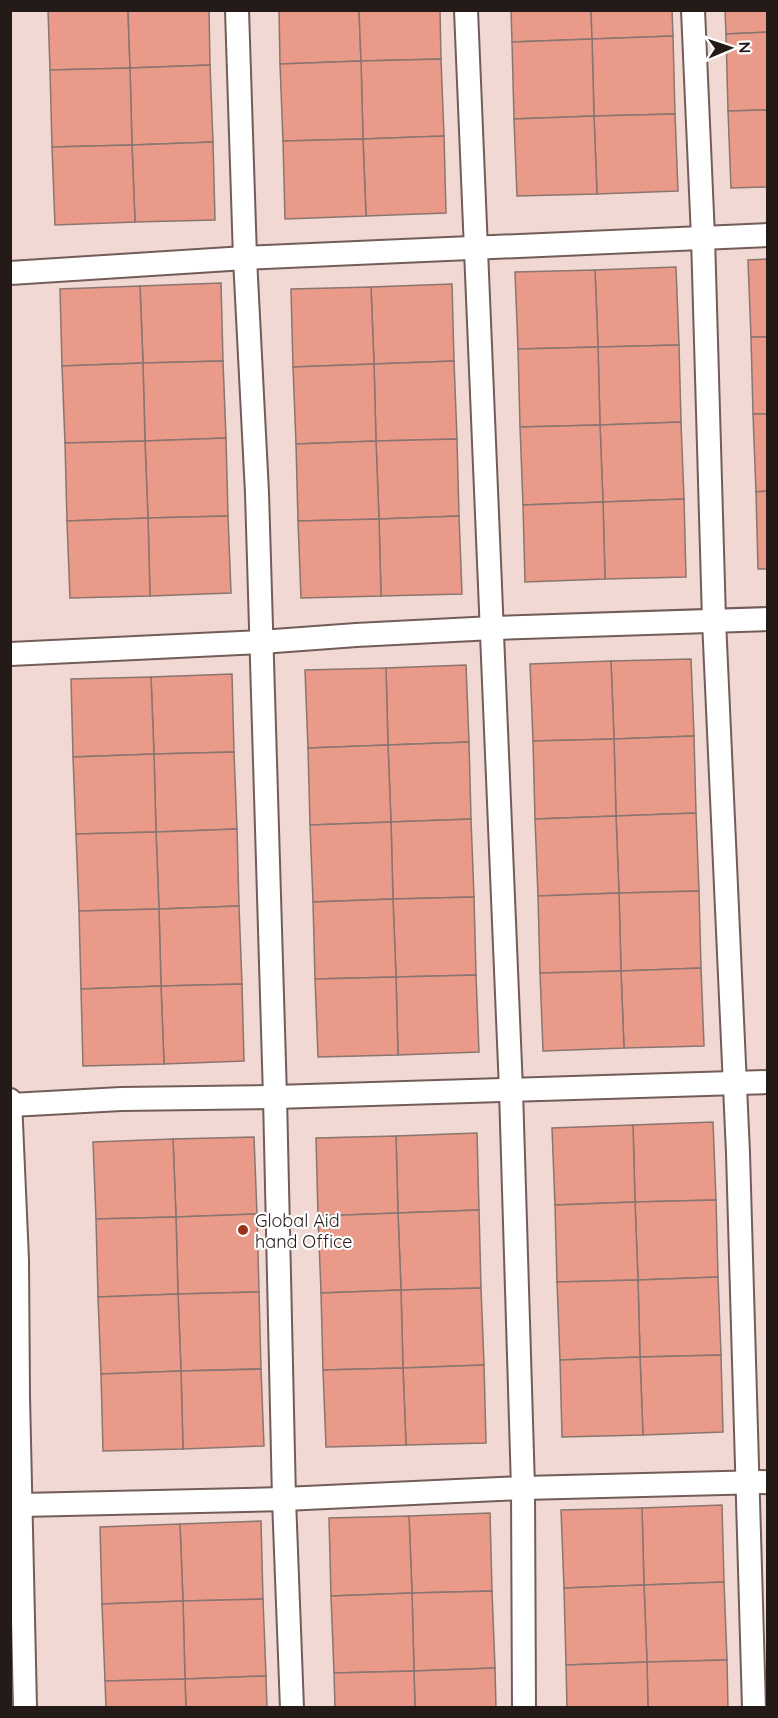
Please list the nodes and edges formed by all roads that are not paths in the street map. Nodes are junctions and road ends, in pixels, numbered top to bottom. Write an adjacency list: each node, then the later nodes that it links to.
1 (237, 10): 7 (street)
2 (466, 10): 6 (street)
3 (693, 10): 5 (street)
4 (768, 235): 5 (street)
5 (703, 237): 6 (street); 10 (street)
6 (477, 248): 7 (street); 11 (street)
7 (245, 258): 8 (street); 12 (street)
8 (10, 273)
9 (768, 619): 10 (street)
10 (714, 620): 11 (street); 15 (street)
11 (493, 628): 12 (street); 16 (street)
12 (261, 642): 13 (street); 17 (street)
13 (10, 654)
14 (768, 1082): 15 (street)
15 (733, 1084): 16 (street); 21 (street)
16 (511, 1090): 17 (street); 22 (street)
17 (275, 1097): 19 (street); 23 (street)
18 (10, 1100): 19 (street)
19 (11, 1105): 20 (street)
20 (14, 1396): 24 (street)
21 (757, 1483): 22 (street); 28 (street)
22 (523, 1488): 23 (street); 27 (street)
23 (284, 1499): 24 (street); 26 (street)
24 (21, 1505): 25 (street)
25 (25, 1707)
26 (292, 1707)
27 (524, 1707)
28 (754, 1707)

